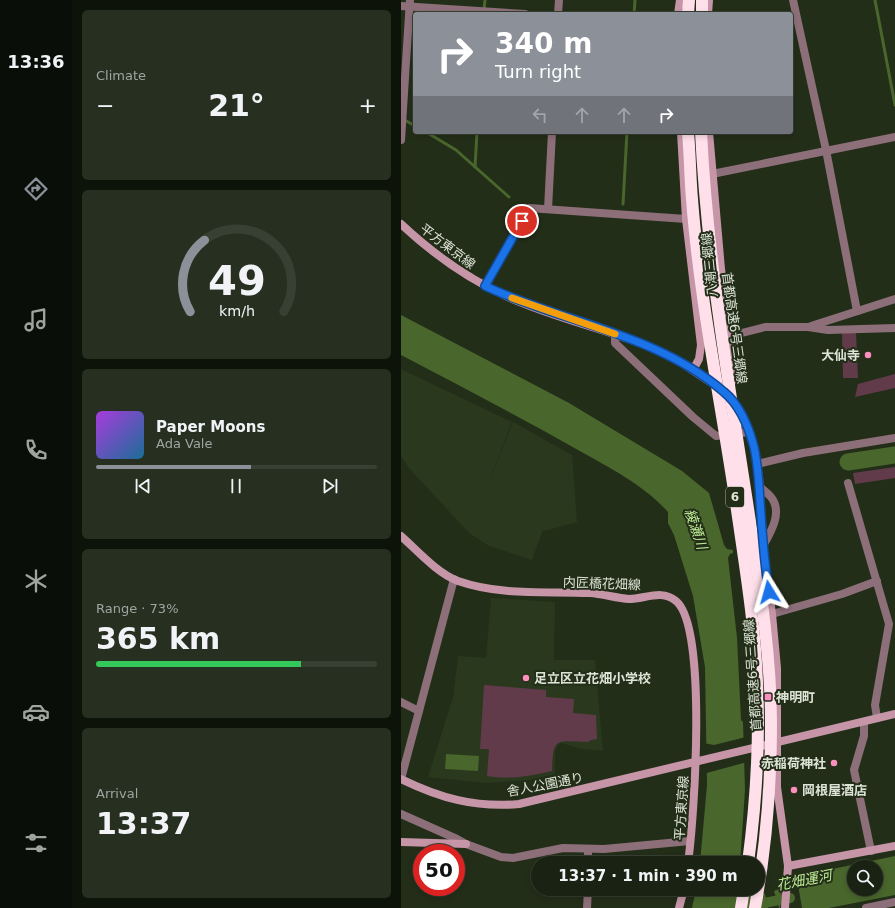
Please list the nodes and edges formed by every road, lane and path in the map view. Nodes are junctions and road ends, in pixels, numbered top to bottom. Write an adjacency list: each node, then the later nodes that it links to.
1 (559, 0): 9 (street)
2 (679, 0): 10 (main road)
3 (689, 0): 11 (highway)
4 (702, 0): 12 (highway)
5 (709, 0): 13 (main road)
6 (793, 0): 23 (street)
7 (407, 4): 8 (street); 14 (street)
8 (501, 12)
9 (558, 12)
10 (678, 12)
11 (689, 12)
12 (702, 12)
13 (709, 12)
14 (406, 68): 15 (street); 22 (street)
15 (413, 68)
16 (552, 134): 25 (street)
17 (681, 134): 26 (main road, 八潮三郷線)
18 (688, 134): 69 (highway, 首都高速6号三郷線 / 6, bridge)
19 (701, 134): 78 (highway, 首都高速6号三郷線 / 6, bridge)
20 (709, 134): 24 (main road, 八潮三郷線)
21 (895, 137): 23 (street)
22 (401, 140)
23 (826, 150): 24 (street); 33 (street)
24 (712, 174): 28 (main road, 八潮三郷線)
25 (548, 209): 26 (street); 30 (street)
26 (686, 219): 29 (main road, 八潮三郷線)
27 (401, 224): 30 (main road, 平方東京線)
28 (721, 268): 29 (main road); 37 (main road, 八潮三郷線)
29 (691, 271): 32 (main road, 八潮三郷線)
30 (485, 286): 36 (main road, 平方東京線)
31 (895, 298): 33 (street)
32 (695, 299): 38 (main road, 八潮三郷線); 39 (main road)
33 (857, 311): 34 (street)
34 (808, 327): 35 (street); 37 (street)
35 (895, 328)
36 (615, 334): 38 (main road, 平方東京線); 40 (street)
37 (730, 336): 39 (main road, 八潮三郷線)
38 (693, 370): 39 (main road, 平方東京線)
39 (725, 393): 40 (main road, 平方東京線)
40 (749, 432): 42 (main road, 平方東京線)
41 (895, 438): 42 (street)
42 (757, 464): 44 (main road, 平方東京線)
43 (848, 483): 48 (street)
44 (759, 486): 46 (main road, 平方東京線); 46 (street)
45 (401, 536): 47 (main road, 内匠橋花畑線)
46 (763, 546): 49 (main road, 平方東京線)
47 (454, 579): 53 (street); 58 (main road, 内匠橋花畑線)
48 (877, 580): 49 (street); 51 (street)
49 (772, 614): 57 (main road, 平方東京線)
50 (895, 644): 51 (street)
51 (886, 647): 55 (street)
52 (401, 702): 53 (street)
53 (419, 711): 59 (street)
54 (895, 714): 55 (main road, 舎人公園通り)
55 (877, 718): 56 (main road, 舎人公園通り)
56 (864, 722): 57 (main road, 舎人公園通り); 66 (street)
57 (778, 741): 58 (main road, 舎人公園通り); 70 (main road, 平方東京線)
58 (700, 761): 59 (main road, 舎人公園通り); 61 (main road, 平方東京線)
59 (401, 779)
60 (401, 814): 63 (street)
61 (691, 841): 65 (street); 68 (main road, 平方東京線)
62 (401, 842): 63 (main road)
63 (466, 844): 65 (street)
64 (895, 846): 66 (main road)
65 (588, 850): 67 (street)
66 (871, 851): 70 (main road)
67 (588, 856)
68 (689, 856)
69 (749, 856)
70 (788, 866): 79 (main road, 平方東京線)
71 (588, 896): 75 (street)
72 (682, 896): 76 (main road)
73 (743, 896): 77 (highway)
74 (895, 902): 80 (street)
75 (587, 908)
76 (679, 908)
77 (741, 908)
78 (755, 908)
79 (785, 908)
80 (866, 908)

